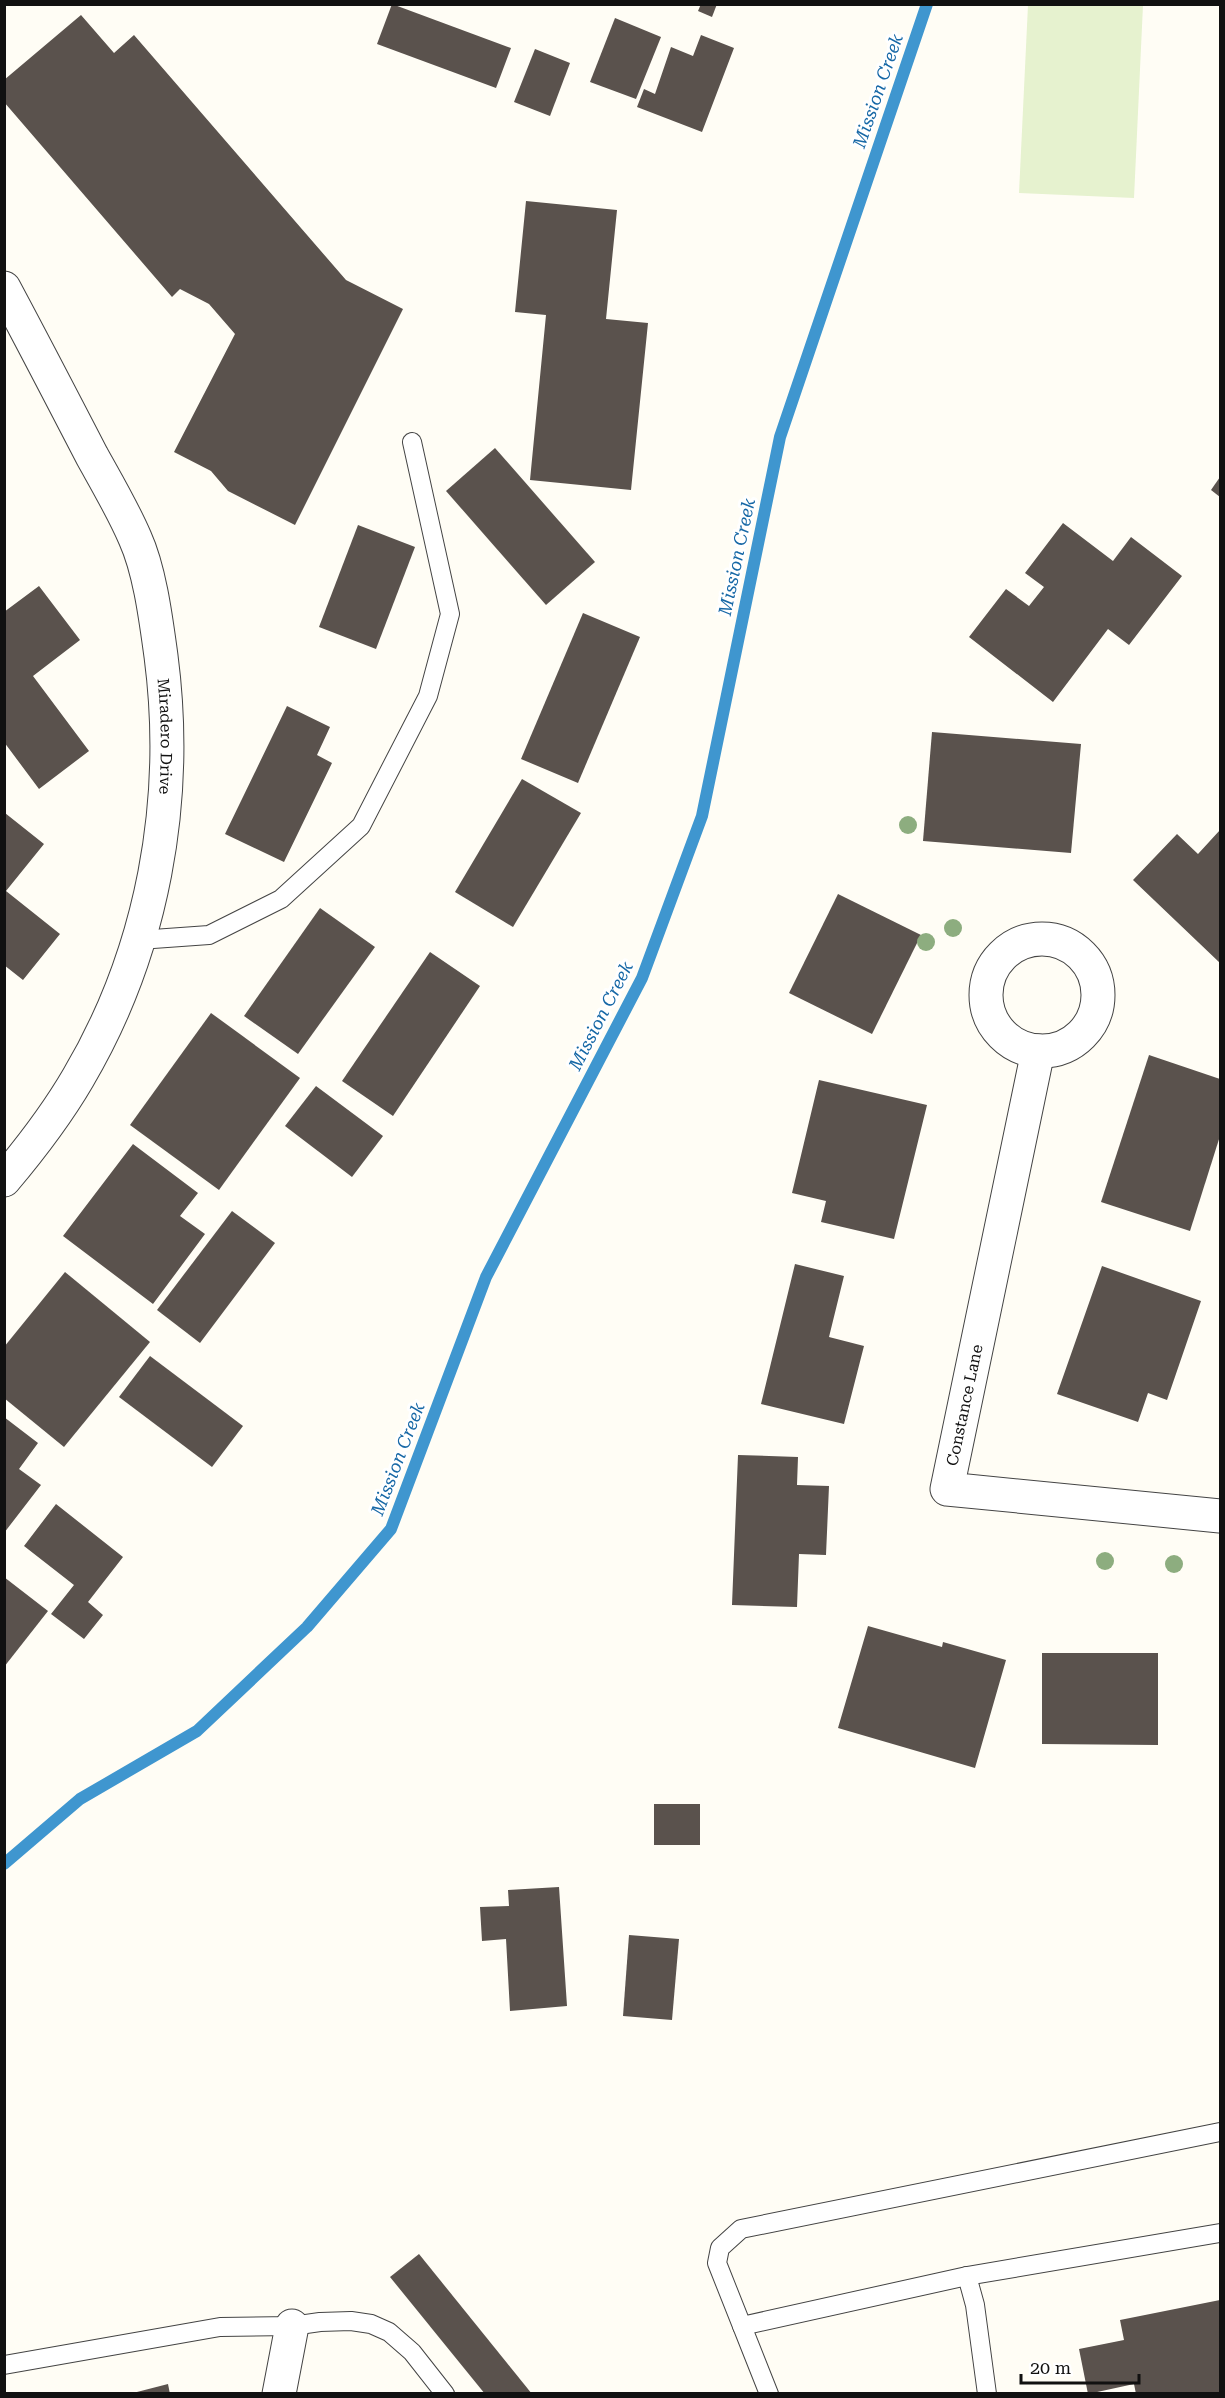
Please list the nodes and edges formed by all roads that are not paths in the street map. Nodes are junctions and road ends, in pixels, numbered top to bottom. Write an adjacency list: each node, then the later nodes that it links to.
1 (4, 288): 3 (street, Miradero Drive)
2 (412, 442): 3 (lane)
3 (139, 940): 5 (street, Miradero Drive)
4 (1038, 1051): 6 (street, Constance Lane)
5 (4, 1180)
6 (1221, 1516)
7 (1221, 2132): 11 (lane)
8 (1221, 2232): 9 (lane)
9 (968, 2276): 11 (lane); 16 (lane)
10 (292, 2326): 12 (lane); 13 (street); 14 (lane)
11 (742, 2326): 15 (lane)
12 (4, 2365)
13 (279, 2394)
14 (445, 2394)
15 (769, 2394)
16 (987, 2394)

